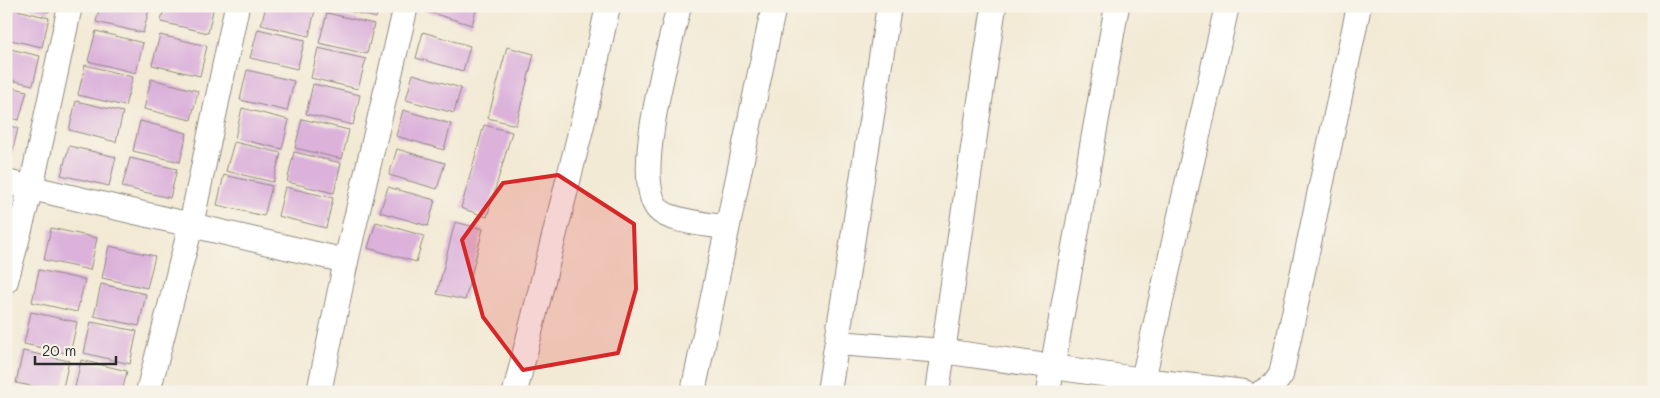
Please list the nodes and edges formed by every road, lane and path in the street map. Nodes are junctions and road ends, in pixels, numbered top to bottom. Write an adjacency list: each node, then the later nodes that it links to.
1 (70, 6): 13 (street)
2 (237, 6): 14 (street)
3 (406, 6): 16 (street)
4 (608, 6): 25 (street)
5 (679, 6): 15 (street)
6 (774, 6): 15 (street)
7 (889, 6): 18 (street)
8 (994, 6): 19 (street)
9 (1117, 6): 20 (street)
10 (1227, 6): 21 (street)
11 (1358, 6): 22 (street)
12 (6, 182): 13 (street)
13 (31, 188): 14 (street); 17 (street)
14 (191, 225): 16 (street); 23 (street)
15 (727, 228): 26 (street)
16 (346, 261): 24 (street)
17 (6, 281)
18 (837, 344): 19 (street); 27 (street)
19 (943, 351): 20 (street); 28 (street)
20 (1052, 367): 21 (street); 29 (street)
21 (1143, 380): 30 (street)
22 (1269, 390)
23 (148, 392)
24 (319, 392)
25 (515, 392)
26 (693, 392)
27 (830, 392)
28 (937, 392)
29 (1048, 392)
30 (1244, 392)

